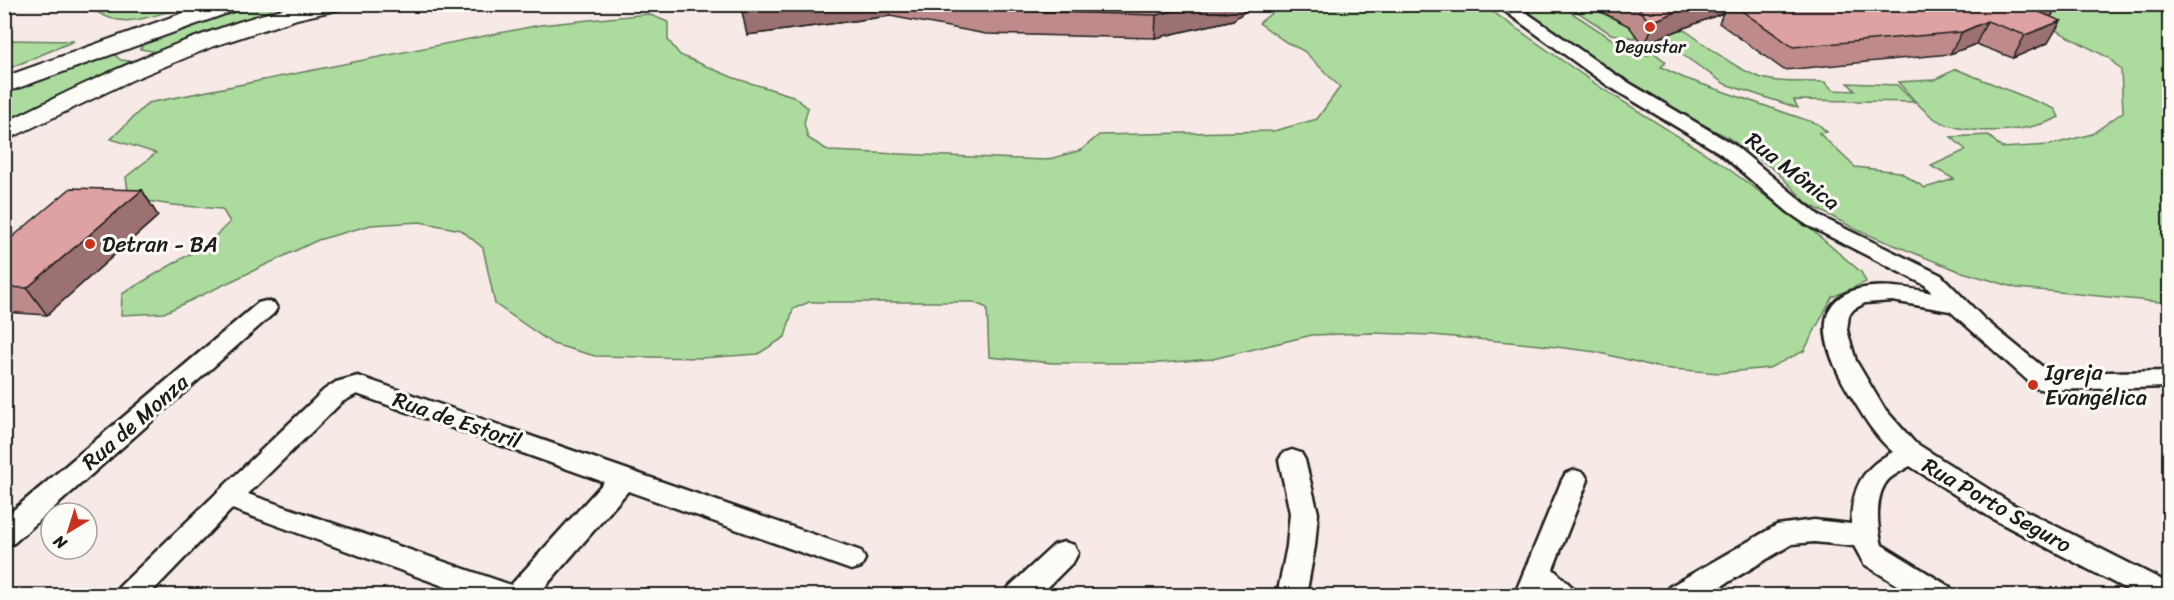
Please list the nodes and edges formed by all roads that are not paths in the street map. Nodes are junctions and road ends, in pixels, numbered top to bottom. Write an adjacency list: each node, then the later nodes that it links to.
1 (231, 4): 4 (main road)
2 (333, 4): 5 (main road)
3 (1503, 4): 8 (street, Rua Mônica)
4 (153, 31): 5 (main road); 6 (main road)
5 (174, 53): 7 (main road)
6 (4, 87)
7 (4, 133)
8 (1858, 245): 9 (street); 10 (street, Rua Mônica)
9 (1903, 294): 10 (street, Rua Porto Seguro); 13 (street, Rua Porto Seguro)
10 (1956, 305): 12 (street, Rua Mônica)
11 (266, 308): 18 (street, Rua de Monza)
12 (2169, 379)
13 (1911, 454): 19 (street); 31 (street, Rua Porto Seguro)
14 (1292, 460): 27 (street)
15 (624, 478): 17 (street, Rua de Estoril); 21 (street, Rua de Estoril); 25 (street)
16 (1575, 480): 22 (street)
17 (227, 497): 23 (street, Rua de Estoril); 24 (street)
18 (4, 535)
19 (1865, 536): 29 (street); 30 (street)
20 (1064, 553): 26 (street)
21 (851, 559)
22 (1533, 584): 28 (street)
23 (129, 596)
24 (507, 596)
25 (519, 596)
26 (1019, 596)
27 (1291, 596)
28 (1562, 596)
29 (1679, 596)
30 (1940, 596)
31 (2167, 596)

